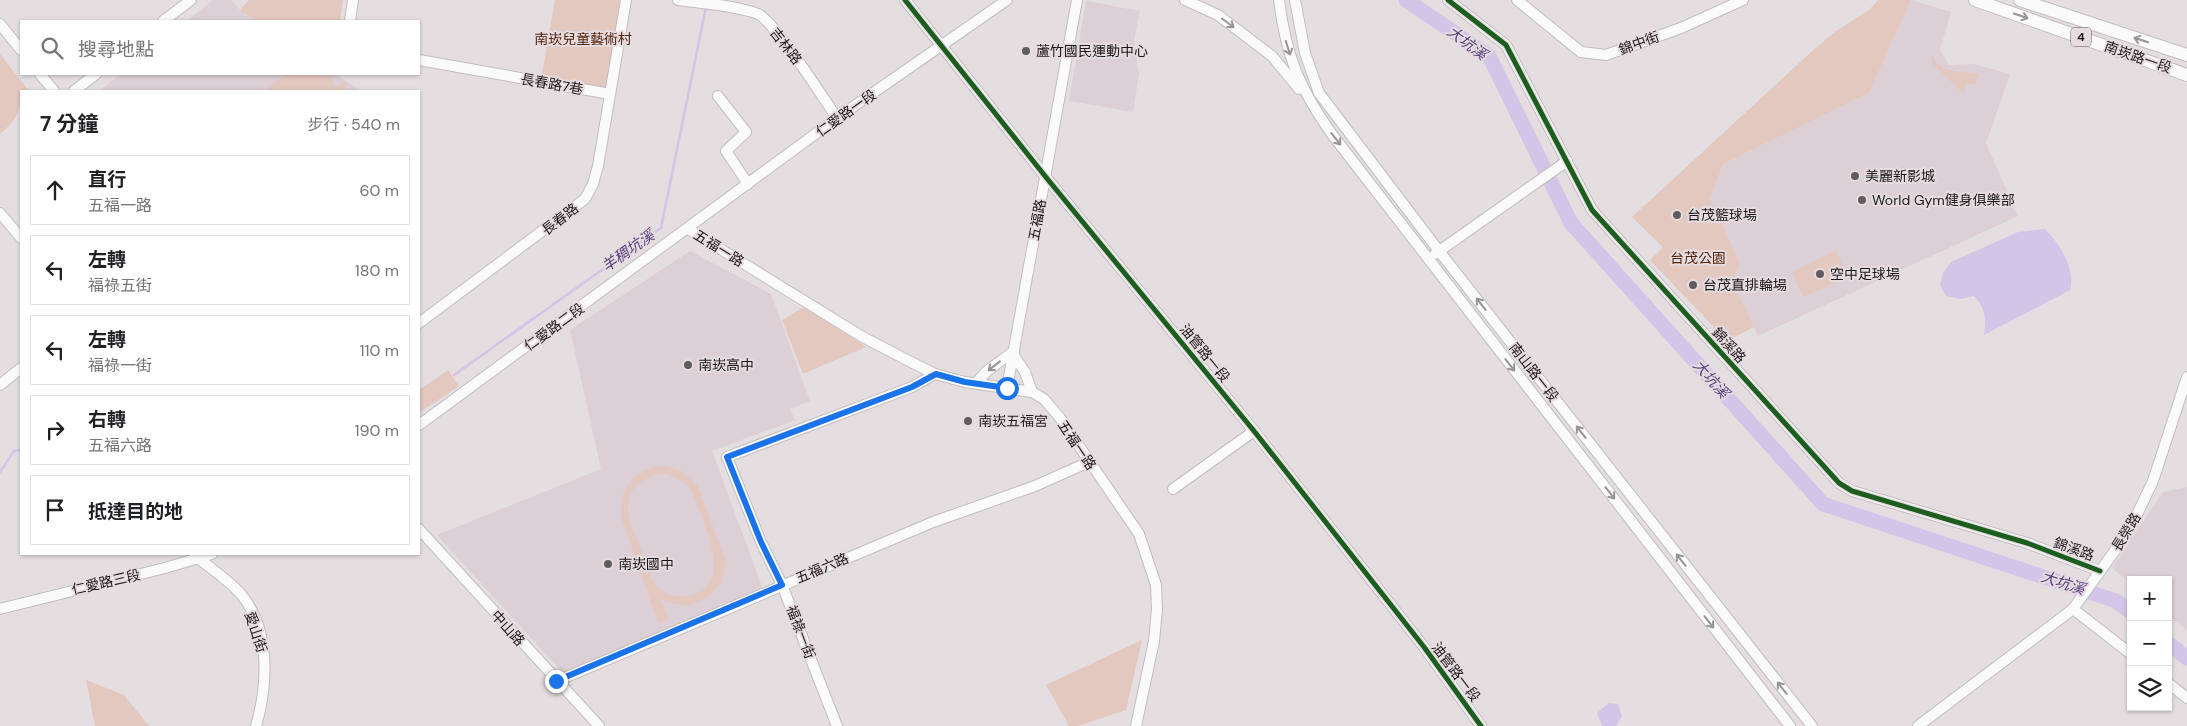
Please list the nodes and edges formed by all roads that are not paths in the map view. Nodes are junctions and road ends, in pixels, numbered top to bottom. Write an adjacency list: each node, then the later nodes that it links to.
1 (190, 0): 16 (street)
2 (353, 0): 17 (street)
3 (626, 0): 28 (street, 長春路)
4 (678, 0): 31 (street, 吉林路)
5 (905, 0): 19 (street, 油管路一段)
6 (1007, 0): 19 (street, 仁愛路一段)
7 (1077, 0): 33 (street, 五福路)
8 (1185, 0): 30 (street, one-way to 30)
9 (1279, 0): 30 (street, 南山路一段, one-way to 30)
10 (1294, 0): 38 (street, 南山路一段)
11 (1448, 0): 32 (street, 錦溪路)
12 (1517, 0): 13 (street, 錦中街)
13 (1743, 0)
14 (1975, 0): 25 (main road, 南崁路一段 / 4, one-way to 25)
15 (2020, 0): 21 (main road, 南崁路一段 / 4, one-way to 15)
16 (164, 20)
17 (350, 20)
18 (0, 24): 20 (street)
19 (943, 46): 31 (street, 仁愛路一段); 33 (street, 油管路一段)
20 (20, 49)
21 (2187, 55)
22 (420, 60): 28 (street, 長春路7巷)
23 (41, 75): 26 (street)
24 (95, 75): 27 (street)
25 (2187, 75)
26 (53, 90)
27 (75, 90)
28 (610, 94): 40 (street, 長春路)
29 (718, 96): 34 (street)
30 (1308, 100): 39 (street, 南山路一段, one-way to 39)
31 (837, 118): 34 (street, 仁愛路一段)
32 (1568, 161): 38 (street); 58 (street, 錦溪路)
33 (1045, 176): 41 (street, 五福路); 52 (street, 油管路一段)
34 (748, 184): 36 (street, 仁愛路一段)
35 (0, 213): 37 (street)
36 (688, 229): 43 (street, 五福一路); 51 (street, 仁愛路二段)
37 (20, 237)
38 (1439, 251): 39 (street); 49 (street, 南山路一段, one-way to 38)
39 (1428, 258): 50 (street, 南山路一段, one-way to 50)
40 (420, 322)
41 (1014, 352): 45 (street, one-way to 45); 47 (street, 五福路); 48 (street)
42 (20, 369): 46 (street)
43 (936, 374): 45 (street, 五福一路); 59 (street, 福祿一街)
44 (2187, 377): 58 (street, 長榮路)
45 (976, 383): 47 (street, 五福一路)
46 (0, 385)
47 (1007, 388): 48 (street, 五福一路)
48 (1032, 392): 53 (street, 五福一路)
49 (1562, 408): 50 (street); 72 (street, 南山路一段, one-way to 49)
50 (1551, 417): 71 (street, 南山路一段, one-way to 71)
51 (420, 424)
52 (1254, 431): 54 (street); 70 (street, 油管路一段)
53 (1089, 462): 59 (street, 五福六路); 69 (street, 五福一路)
54 (1173, 489)
55 (420, 530): 63 (street, 中山路)
56 (208, 555): 57 (street, 仁愛路三段)
57 (198, 558): 60 (street, 仁愛路三段); 66 (street, 愛山街)
58 (2098, 573): 61 (street, 長榮路)
59 (782, 585): 63 (street, 五福六路); 68 (street, 福祿一街)
60 (1, 605)
61 (2076, 606): 62 (street); 73 (street, 長榮路)
62 (2127, 651)
63 (556, 681): 67 (street, 中山路)
64 (2172, 686): 65 (street)
65 (2187, 698)
66 (256, 726)
67 (599, 726)
68 (837, 726)
69 (1136, 726)
70 (1481, 726)
71 (1790, 726)
72 (1812, 726)
73 (1918, 726)

